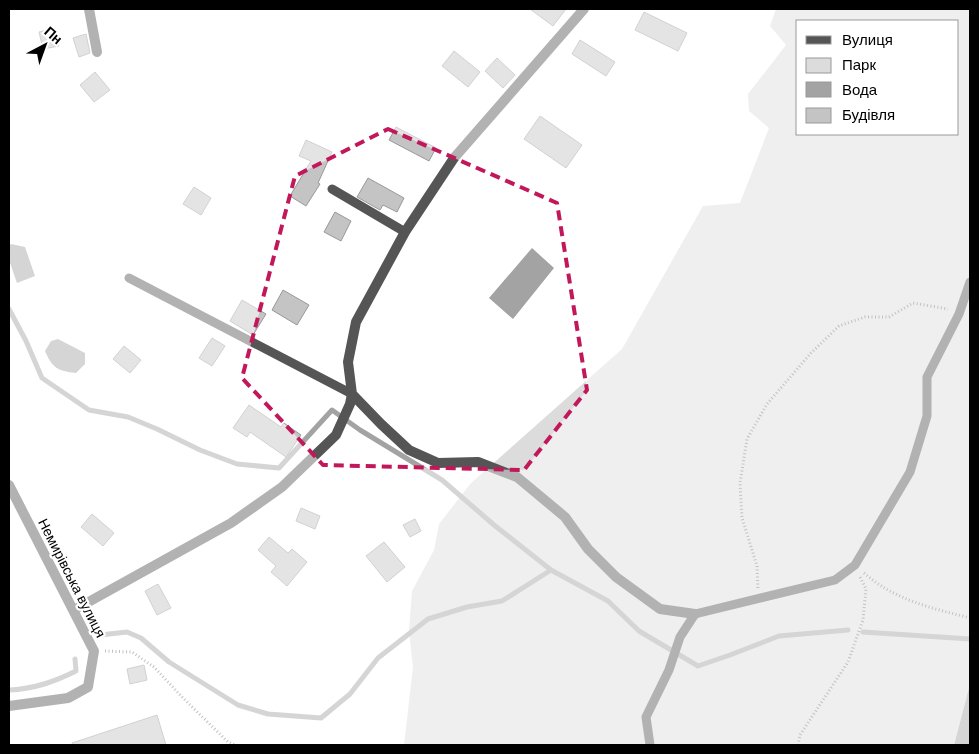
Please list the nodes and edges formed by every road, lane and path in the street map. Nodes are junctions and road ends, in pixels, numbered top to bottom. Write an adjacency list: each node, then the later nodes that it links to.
1 (89, 9): 3 (street)
2 (584, 9): 5 (street)
3 (97, 52)
4 (332, 189): 5 (lane)
5 (405, 232): 9 (street)
6 (129, 278): 9 (lane)
7 (970, 282): 8 (lane)
8 (959, 314): 11 (lane); 12 (path)
9 (351, 399): 13 (street); 14 (street)
10 (9, 485): 13 (street, Немирівська вулиця)
11 (855, 565): 12 (lane); 15 (path); 20 (path)
12 (758, 599): 14 (lane)
13 (74, 610): 16 (street, Немирівська вулиця)
14 (695, 614): 19 (lane)
15 (970, 618)
16 (94, 651): 17 (street, Немирівська вулиця); 18 (path)
17 (9, 706)
18 (235, 745)
19 (650, 745)
20 (798, 745)

